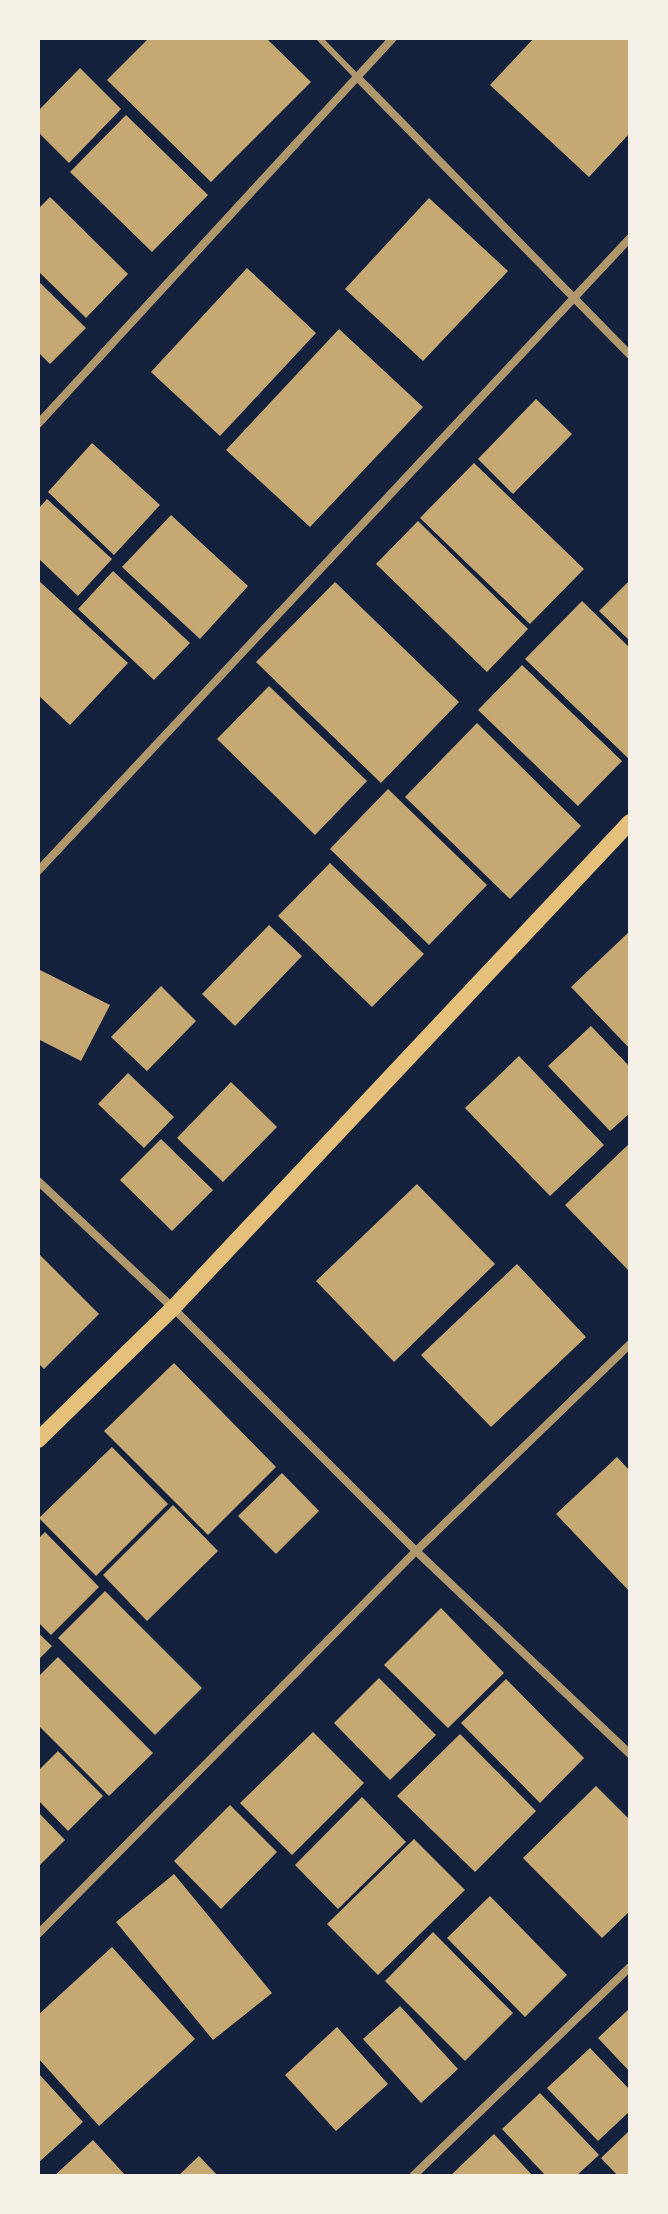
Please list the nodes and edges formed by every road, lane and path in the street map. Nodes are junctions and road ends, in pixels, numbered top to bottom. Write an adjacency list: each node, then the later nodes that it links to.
1 (319, 38): 3 (lane)
2 (393, 38): 3 (street)
3 (357, 77): 5 (street); 7 (street)
4 (630, 238): 5 (street)
5 (574, 298): 6 (street); 9 (street)
6 (630, 355)
7 (38, 424)
8 (630, 822): 11 (main road)
9 (38, 871)
10 (38, 1181): 11 (street)
11 (173, 1308): 13 (main road); 14 (street)
12 (630, 1344): 14 (street)
13 (38, 1440)
14 (416, 1551): 15 (street); 16 (street)
15 (630, 1754)
16 (38, 1934)
17 (630, 1967): 18 (street)
18 (413, 2176)

